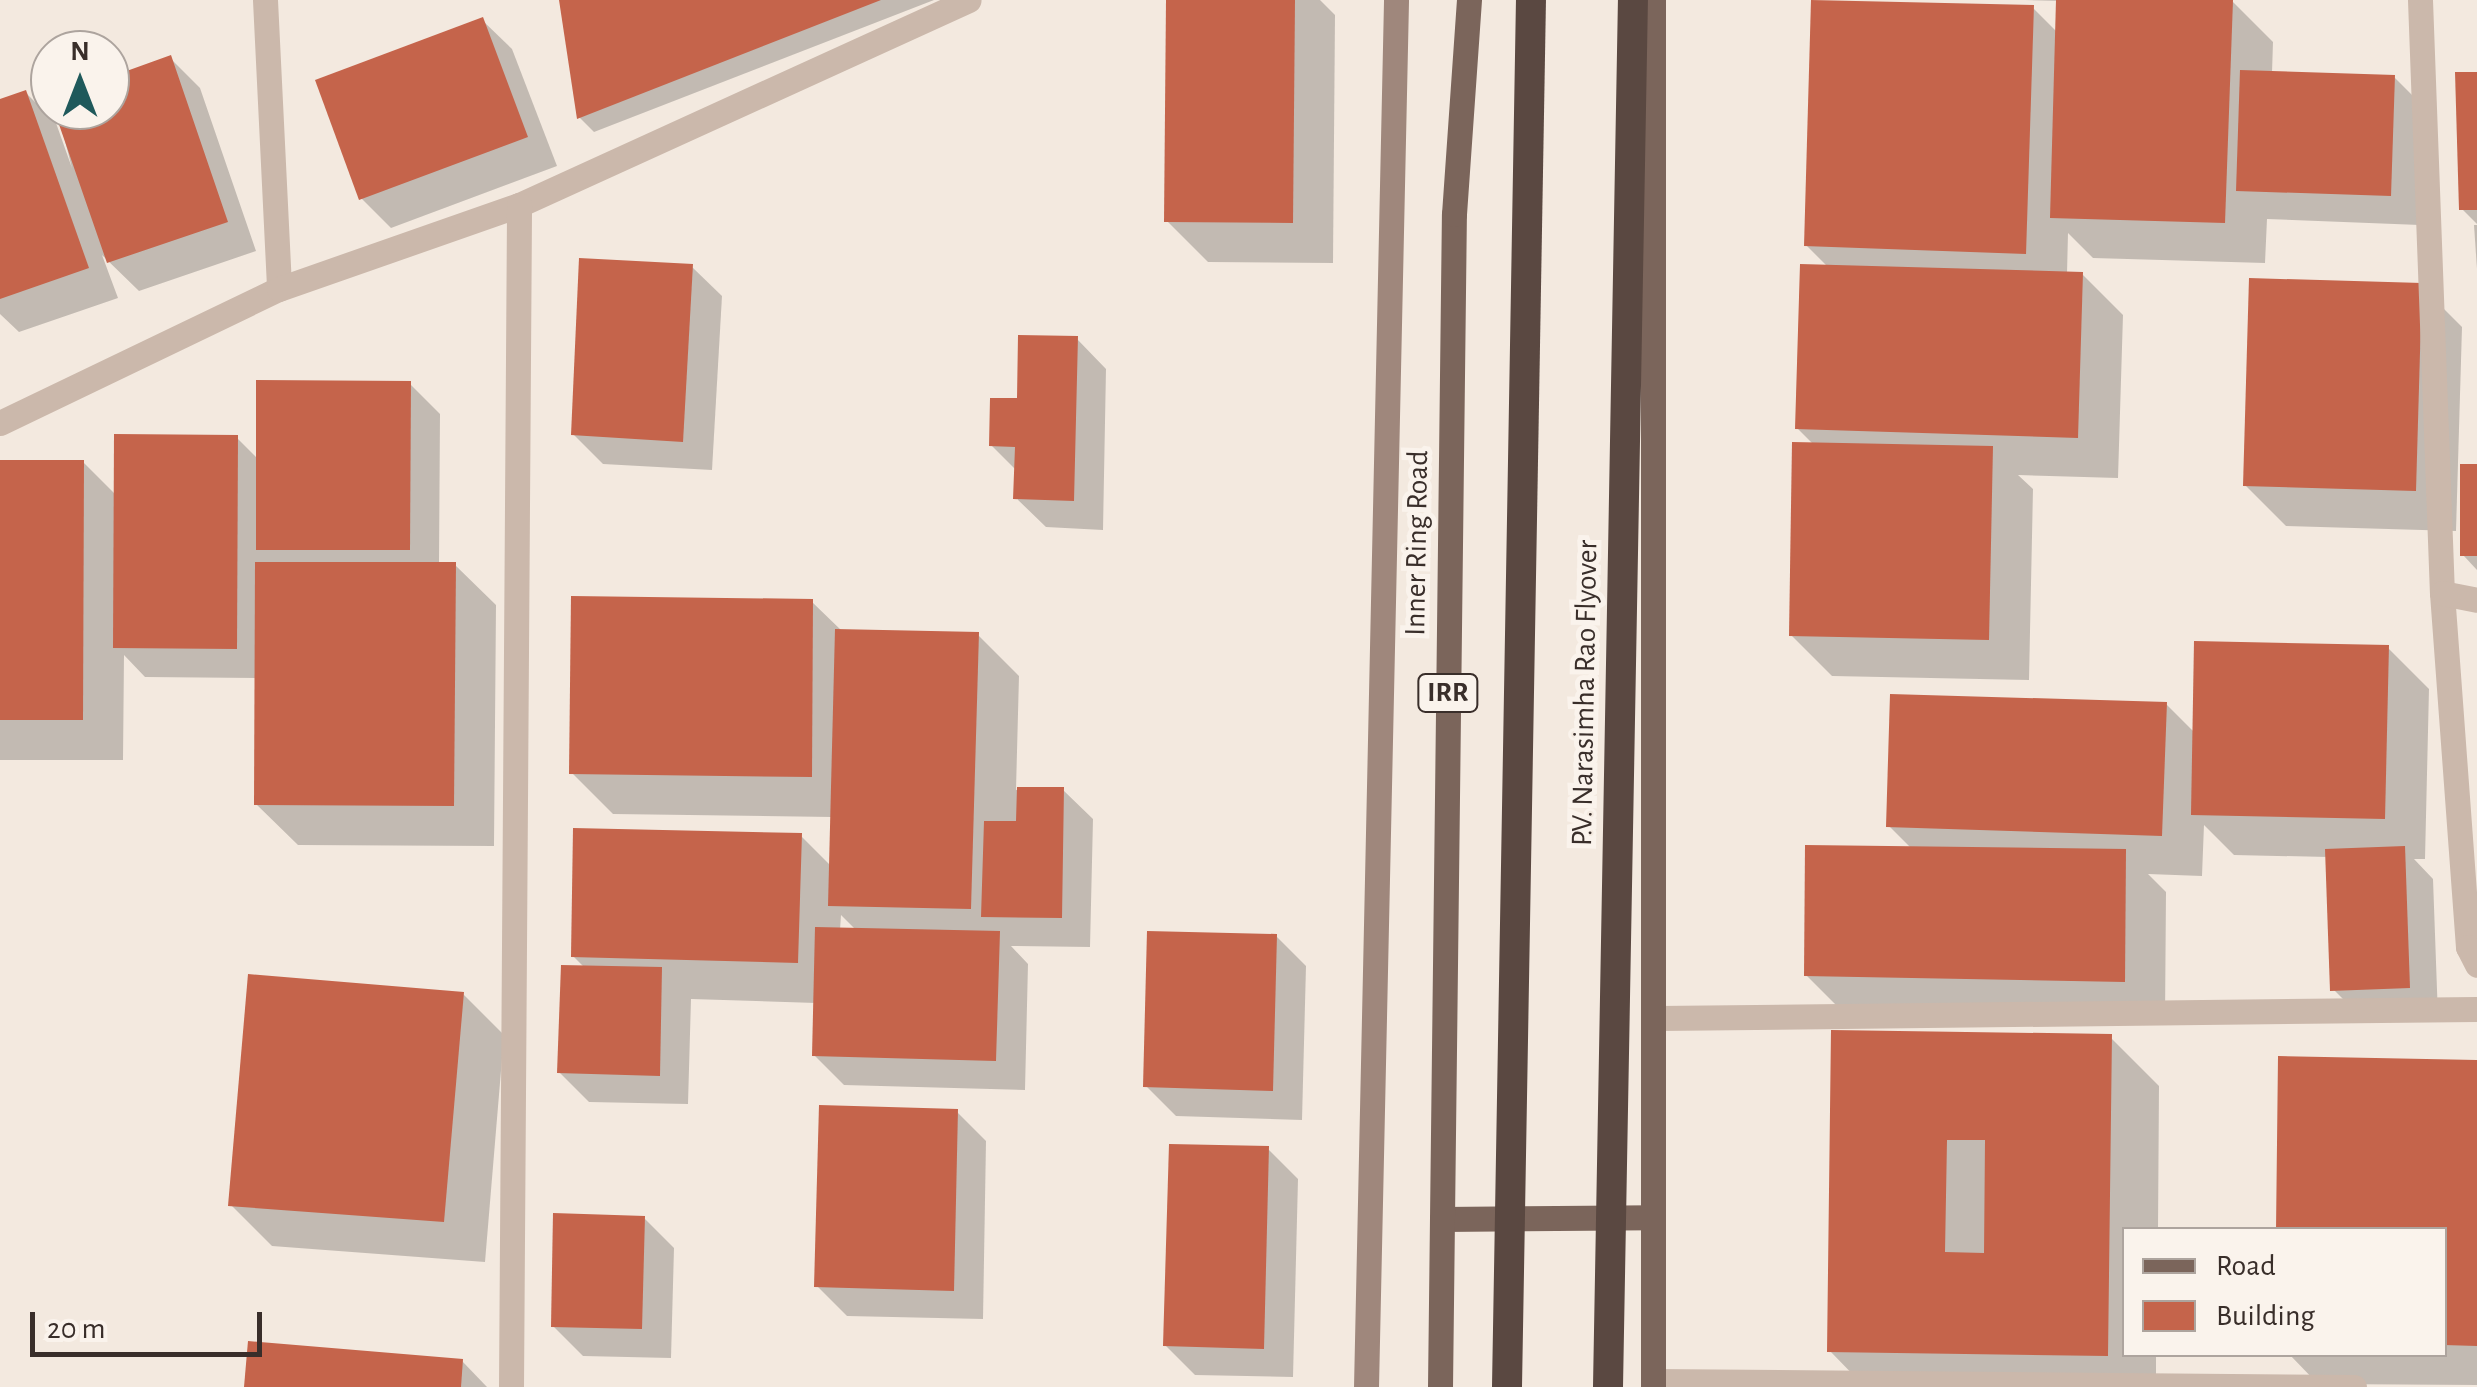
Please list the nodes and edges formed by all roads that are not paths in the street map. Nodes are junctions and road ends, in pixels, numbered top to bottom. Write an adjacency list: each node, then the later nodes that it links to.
1 (265, 0): 12 (street)
2 (969, 0): 11 (street)
3 (1396, 0): 23 (street)
4 (1468, 0): 20 (main road, Inner Ring Road / IRR)
5 (1530, 0): 25 (highway, bridge)
6 (1632, 0): 26 (highway, P.V. Narasimha Rao Flyover, bridge)
7 (1653, 0): 10 (main road)
8 (1667, 0): 10 (street)
9 (2420, 0): 14 (street)
10 (1653, 45): 18 (main road)
11 (518, 205): 12 (street); 22 (street)
12 (279, 288): 13 (street)
13 (0, 423)
14 (2442, 592): 15 (street); 16 (street)
15 (2477, 600)
16 (2474, 954)
17 (2477, 1009): 18 (street)
18 (1658, 1018): 19 (main road)
19 (1653, 1217): 20 (main road); 21 (main road)
20 (1442, 1218): 24 (main road, Inner Ring Road / IRR)
21 (1653, 1384): 27 (street)
22 (511, 1387)
23 (1366, 1387)
24 (1440, 1387)
25 (1507, 1387)
26 (1608, 1387)
27 (2354, 1387)

